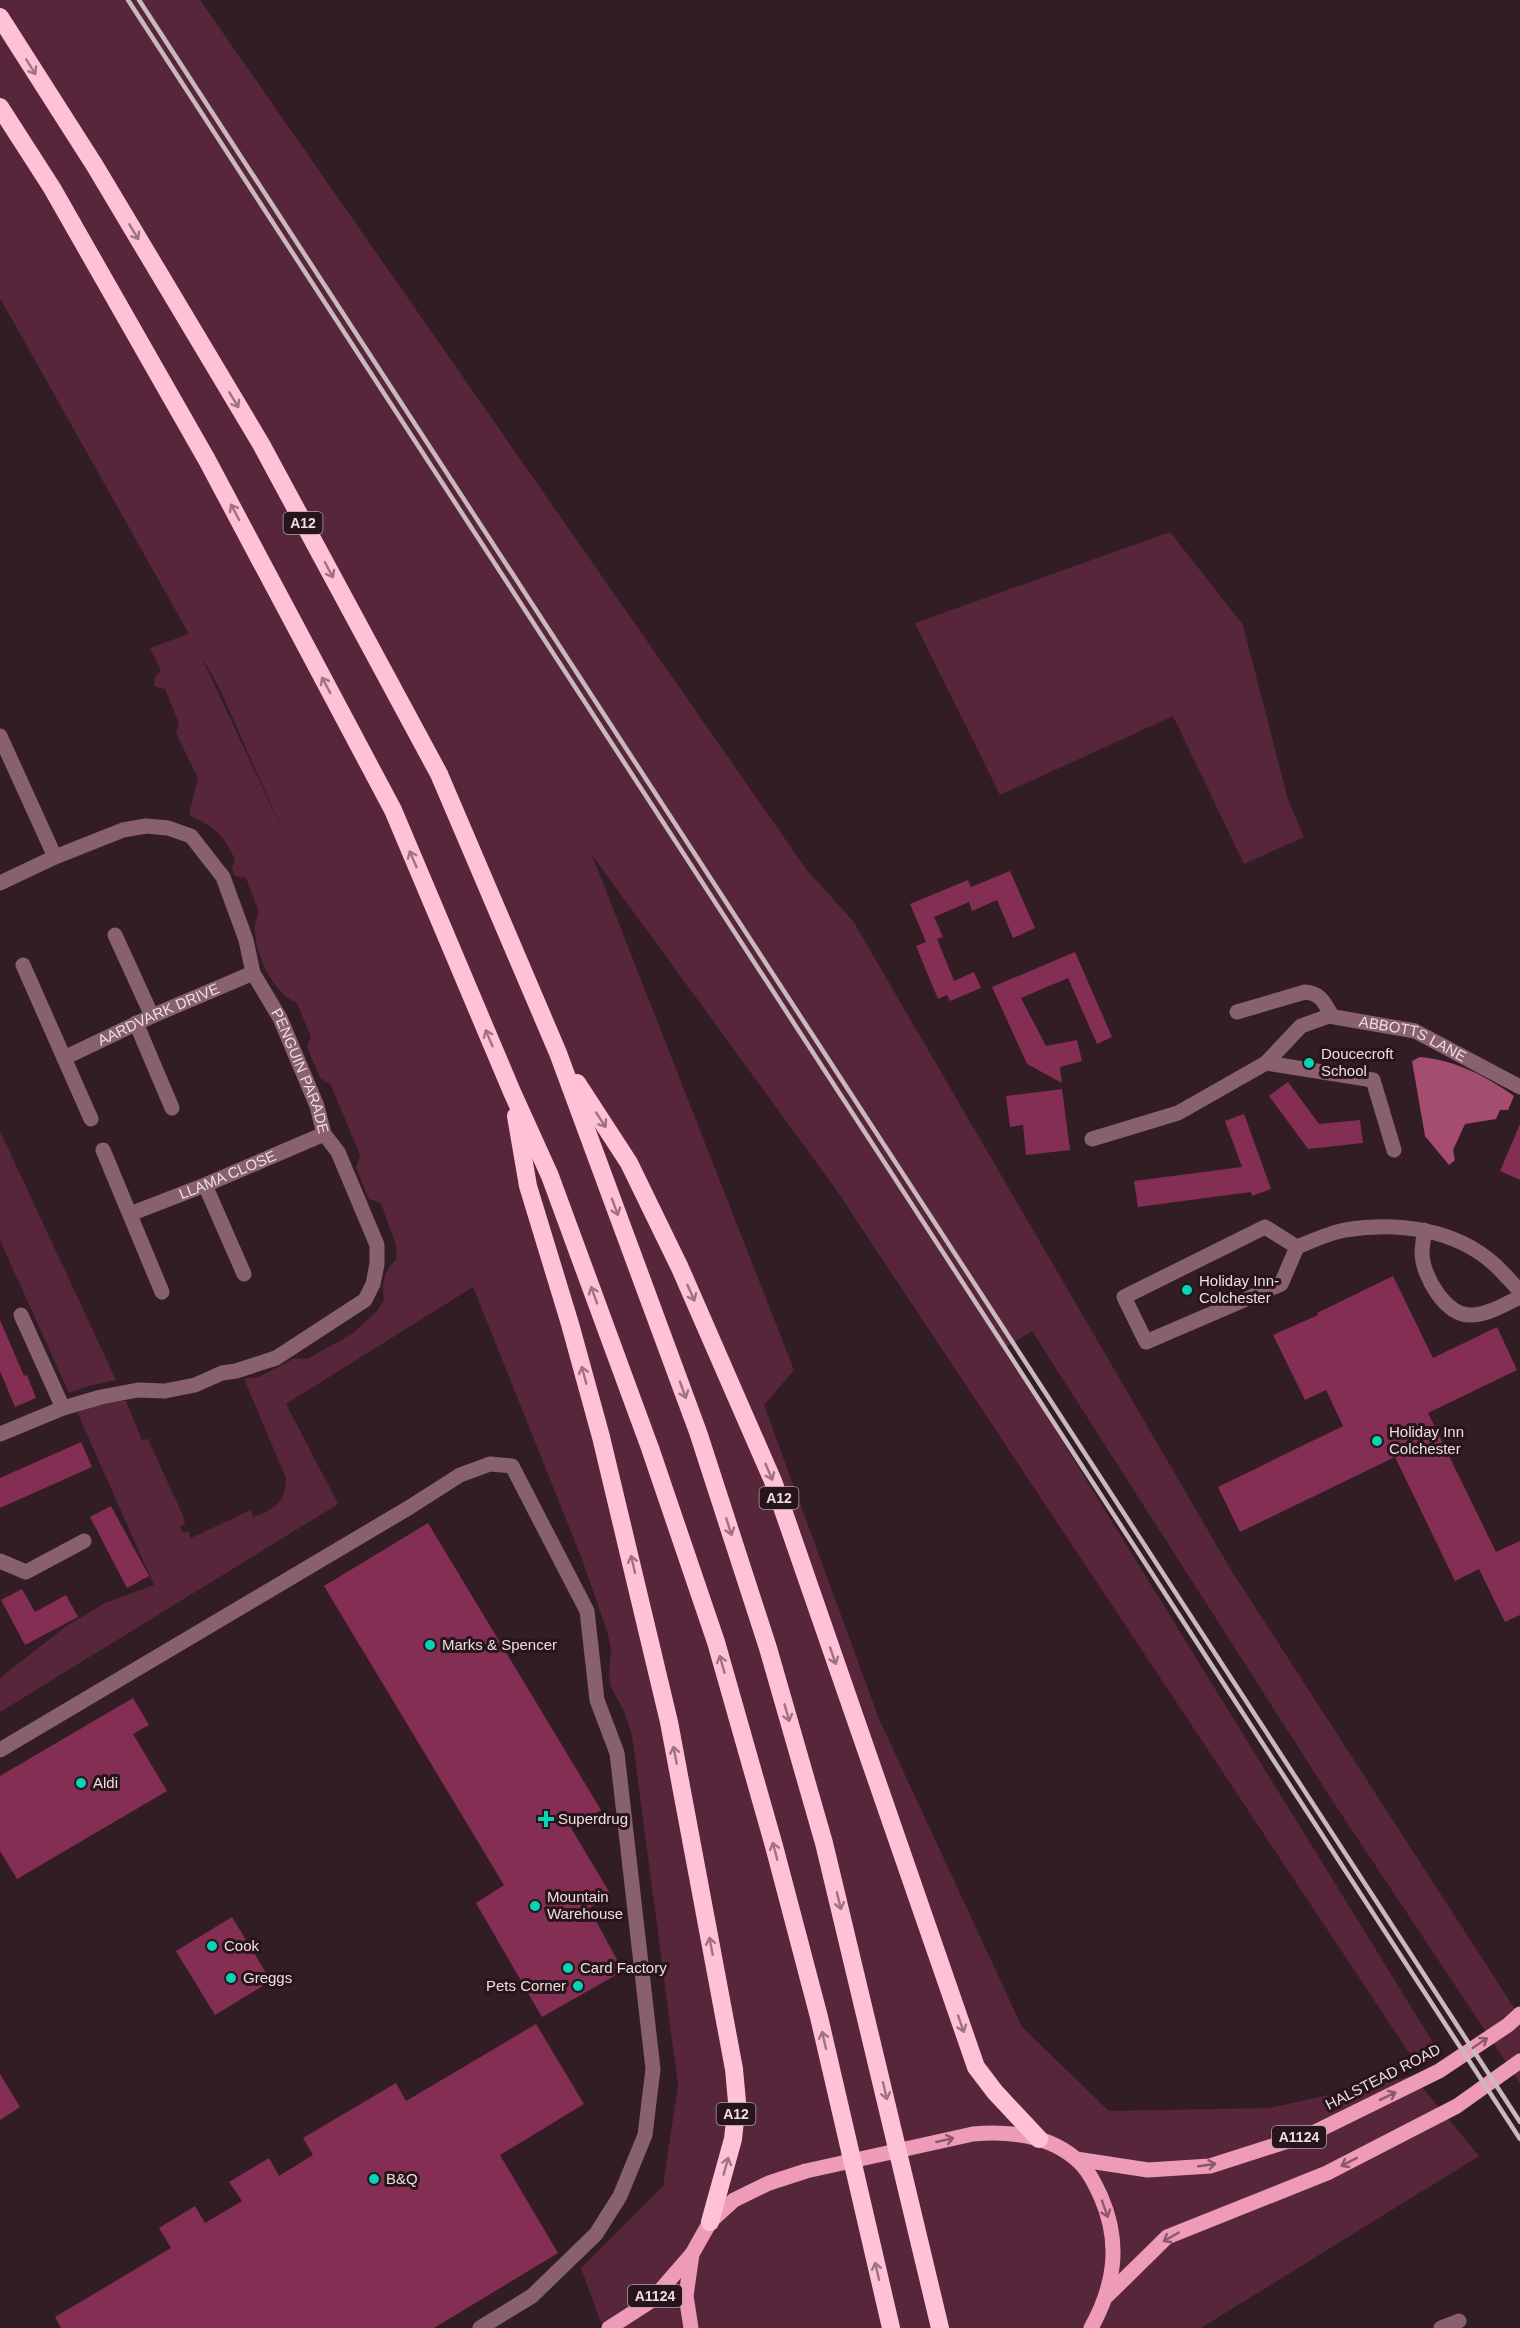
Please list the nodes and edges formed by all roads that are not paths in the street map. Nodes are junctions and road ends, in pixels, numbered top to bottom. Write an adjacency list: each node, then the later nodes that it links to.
1 (0, 17): 13 (highway, A12, one-way to 13)
2 (0, 107): 17 (highway, A12, one-way to 2)
3 (0, 736): 4 (street)
4 (55, 857): 5 (street, PENGUIN PARADE); 8 (street, PENGUIN PARADE)
5 (0, 883)
6 (116, 935): 10 (street)
7 (23, 965): 14 (street)
8 (253, 974): 10 (street, AARDVARK DRIVE); 20 (street, PENGUIN PARADE)
9 (1237, 1012): 11 (street)
10 (152, 1016): 12 (street, AARDVARK DRIVE)
11 (1332, 1016): 15 (street, ABBOTTS LANE); 16 (street, ABBOTTS LANE)
12 (135, 1023): 14 (street, AARDVARK DRIVE); 18 (street)
13 (558, 1053): 40 (highway, A12, one-way to 40); 50 (highway, A12, one-way to 50)
14 (64, 1058): 19 (street)
15 (1266, 1063): 21 (street); 23 (street)
16 (1520, 1088)
17 (512, 1092): 42 (highway, A12, one-way to 17); 49 (highway, A12, one-way to 17)
18 (172, 1108)
19 (90, 1119)
20 (324, 1134): 24 (street, LLAMA CLOSE); 33 (street, PENGUIN PARADE)
21 (1092, 1139)
22 (103, 1150): 25 (street)
23 (1394, 1150)
24 (205, 1185): 25 (street, LLAMA CLOSE); 28 (street)
25 (130, 1214): 30 (street)
26 (1424, 1230): 27 (street); 29 (street); 31 (street)
27 (1297, 1246): 27 (street)
28 (244, 1274)
29 (1520, 1291)
30 (162, 1292)
31 (1520, 1297)
32 (21, 1315): 33 (street)
33 (63, 1408): 34 (street, PENGUIN PARADE)
34 (0, 1434)
35 (84, 1541): 36 (street)
36 (0, 1561)
37 (0, 1750): 46 (street)
38 (1520, 2014): 41 (main road, HALSTEAD ROAD / A1124, one-way to 38)
39 (1520, 2061): 44 (main road, one-way to 44)
40 (1039, 2139): 41 (main road); 42 (main road, one-way to 40)
41 (1076, 2159): 44 (main road, one-way to 44)
42 (710, 2222): 43 (main road)
43 (692, 2254): 47 (main road, A1124); 48 (main road)
44 (1107, 2296): 51 (main road)
45 (1459, 2321): 52 (street)
46 (480, 2328)
47 (609, 2328)
48 (691, 2328)
49 (891, 2328)
50 (940, 2328)
51 (1091, 2328)
52 (1441, 2328)

